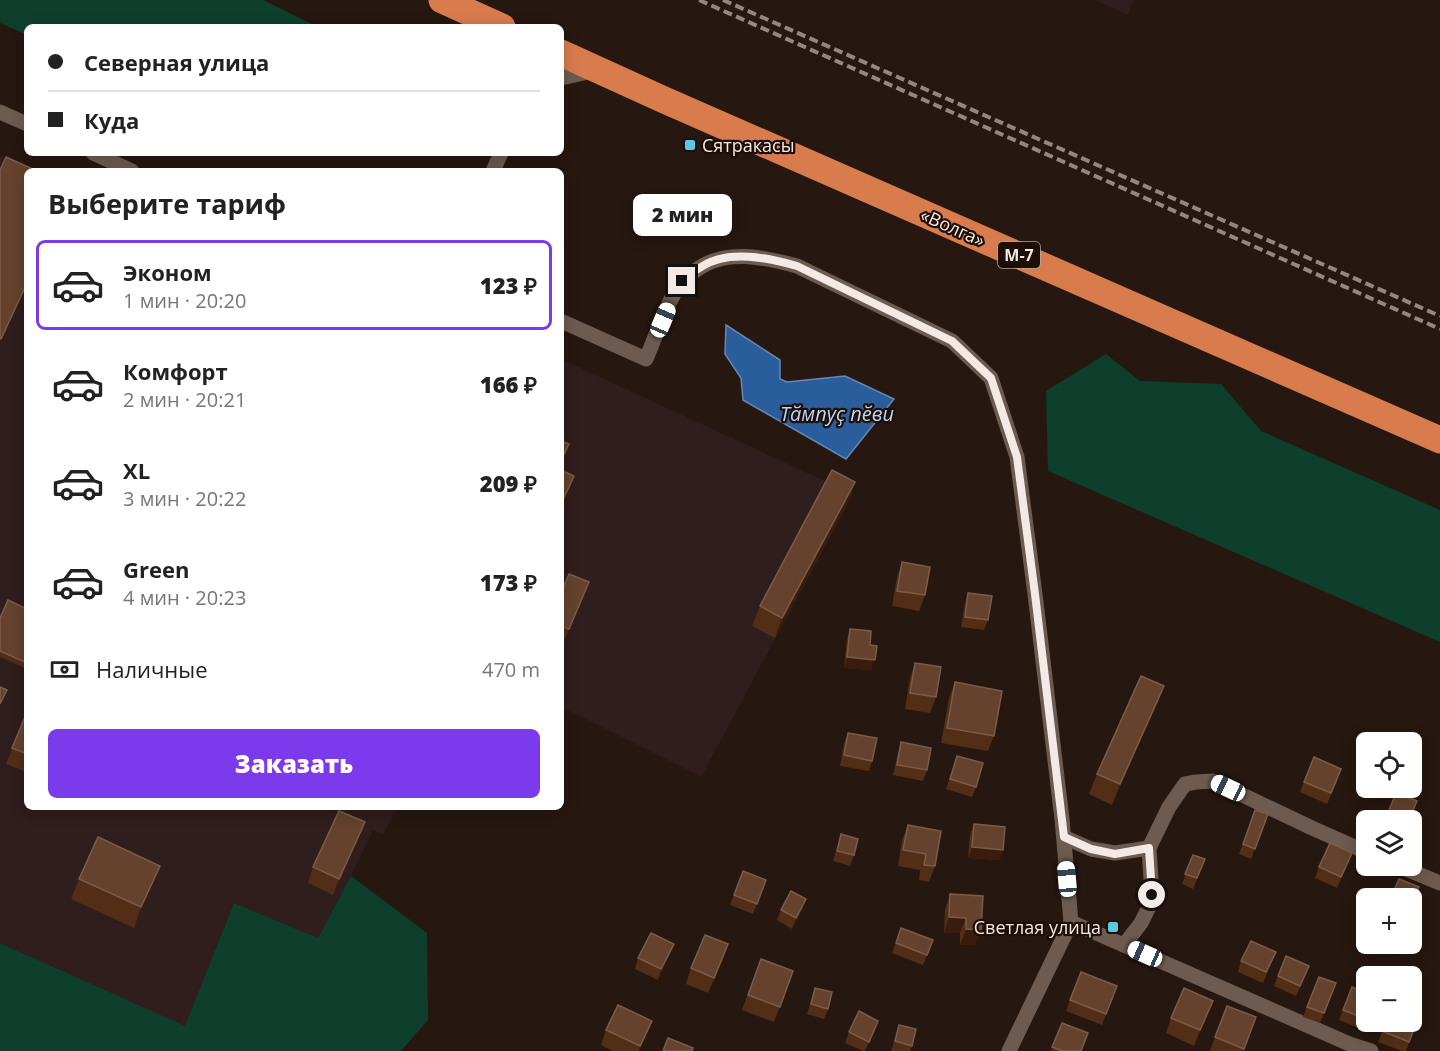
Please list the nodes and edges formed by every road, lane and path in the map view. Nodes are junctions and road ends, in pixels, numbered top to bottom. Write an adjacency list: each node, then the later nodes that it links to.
1 (442, 0): 2 (highway)
2 (495, 24)
3 (564, 54): 4 (highway, «Волга»)
4 (598, 70): 5 (street); 11 (highway, «Волга» / М-7)
5 (564, 77)
6 (0, 112): 7 (street)
7 (24, 123)
8 (100, 156): 9 (street)
9 (126, 168)
10 (564, 322): 12 (street)
11 (1440, 440)
12 (1064, 837): 13 (street); 17 (street)
13 (1149, 848): 14 (street); 18 (street)
14 (1356, 848)
15 (1422, 876): 16 (street)
16 (1440, 883)
17 (1071, 922): 18 (street); 20 (street)
18 (1124, 945): 19 (street)
19 (1350, 1048): 21 (street)
20 (1009, 1051)
21 (1371, 1051)

